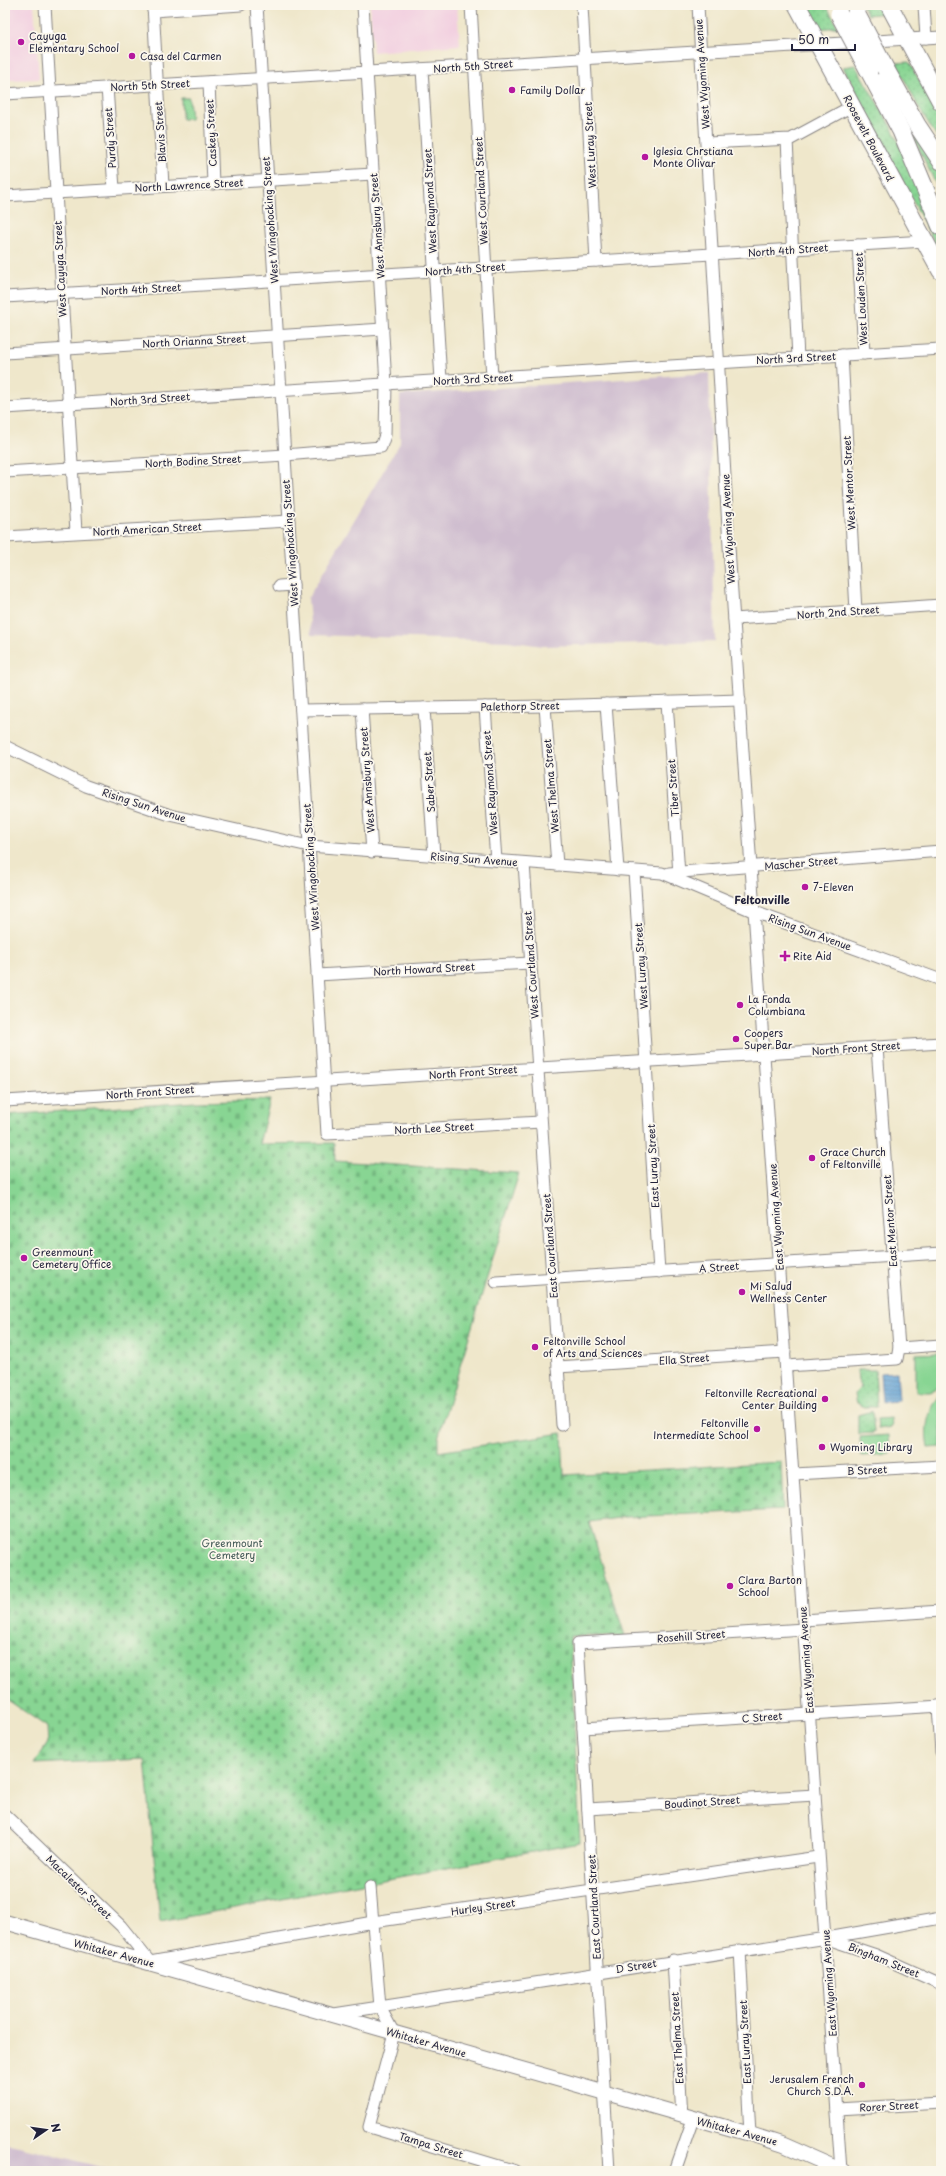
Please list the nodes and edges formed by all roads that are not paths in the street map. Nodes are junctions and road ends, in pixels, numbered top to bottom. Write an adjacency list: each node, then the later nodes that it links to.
1 (45, 5): 26 (street, West Cayuga Street)
2 (241, 5): 11 (street)
3 (257, 5): 22 (street, West Wingohocking Street)
4 (363, 5): 21 (street, West Annsbury Street)
5 (471, 5): 19 (street, West Courtland Street)
6 (582, 5): 18 (street, West Luray Street)
7 (698, 5): 17 (street, West Wyoming Avenue)
8 (797, 5): 16 (highway, Roosevelt Boulevard)
9 (889, 5): 15 (highway)
10 (924, 5): 14 (street)
11 (153, 8): 24 (street, Blavis Street)
12 (845, 9): 32 (highway, bridge); 40 (highway, bridge)
13 (941, 37): 14 (street, North 5th Street)
14 (926, 38): 15 (street, North 5th Street)
15 (907, 39): 16 (street, North 5th Street); 28 (highway)
16 (819, 44): 17 (street, North 5th Street); 29 (highway, Roosevelt Boulevard)
17 (700, 51): 18 (street, North 5th Street); 31 (street, West Wyoming Avenue)
18 (585, 59): 19 (street, North 5th Street); 45 (street, West Luray Street)
19 (474, 66): 20 (street, North 5th Street); 46 (street, West Courtland Street)
20 (422, 69): 21 (street, North 5th Street); 48 (street, West Raymond Street)
21 (368, 73): 22 (street, North 5th Street); 33 (street, West Annsbury Street)
22 (261, 78): 23 (street, North 5th Street); 34 (street, West Wingohocking Street)
23 (209, 82): 24 (street, North 5th Street); 35 (street, Caskey Street)
24 (157, 85): 25 (street, North 5th Street); 36 (street, Blavis Street)
25 (107, 87): 26 (street, North 5th Street); 37 (street, Purdy Street)
26 (50, 91): 27 (street, North 5th Street); 38 (street, West Cayuga Street)
27 (5, 94)
28 (941, 102)
29 (852, 106): 30 (street); 41 (highway, Roosevelt Boulevard)
30 (787, 140): 31 (street); 43 (street)
31 (707, 143): 44 (street, West Wyoming Avenue)
32 (941, 161)
33 (373, 174): 34 (street, North Lawrence Street); 49 (street, West Annsbury Street)
34 (268, 180): 35 (street, North Lawrence Street); 50 (street, West Wingohocking Street)
35 (214, 184): 36 (street, North Lawrence Street)
36 (163, 186): 37 (street, North Lawrence Street)
37 (114, 190): 38 (street, North Lawrence Street)
38 (56, 193): 39 (street, North Lawrence Street); 51 (street, West Cayuga Street)
39 (5, 196)
40 (941, 227)
41 (925, 241): 42 (street, North 4th Street); 47 (highway, Roosevelt Boulevard)
42 (858, 245): 43 (street, North 4th Street); 58 (street, West Louden Street)
43 (793, 249): 44 (street, North 4th Street); 60 (street)
44 (713, 254): 45 (street, North 4th Street); 61 (street, West Wyoming Avenue)
45 (596, 261): 46 (street, North 4th Street)
46 (486, 268): 48 (street, North 4th Street); 62 (street, West Courtland Street)
47 (941, 271)
48 (434, 272): 49 (street, North 4th Street); 63 (street, West Raymond Street)
49 (380, 274): 50 (street, North 4th Street); 53 (street, West Annsbury Street)
50 (274, 282): 51 (street, North 4th Street); 54 (street, West Wingohocking Street)
51 (62, 294): 52 (street, North 4th Street); 55 (street, West Cayuga Street)
52 (5, 297)
53 (384, 329): 54 (street, North Orianna Street); 64 (street, West Annsbury Street)
54 (278, 336): 55 (street, North Orianna Street); 65 (street, West Wingohocking Street)
55 (65, 349): 57 (street, North Orianna Street); 66 (street, West Cayuga Street)
56 (941, 349): 58 (street, North 3rd Street)
57 (5, 353)
58 (864, 354): 59 (street, North 3rd Street)
59 (842, 355): 60 (street, North 3rd Street); 78 (street, West Mentor Street)
60 (798, 358): 61 (street, North 3rd Street)
61 (720, 362): 62 (street, North 3rd Street); 79 (street, West Wyoming Avenue)
62 (492, 378): 63 (street, North 3rd Street)
63 (441, 380): 64 (street, North 3rd Street)
64 (386, 384): 65 (street, North 3rd Street); 68 (street, West Annsbury Street)
65 (281, 391): 66 (street, North 3rd Street); 69 (street, West Wingohocking Street)
66 (68, 404): 67 (street, North 3rd Street); 70 (street, West Cayuga Street)
67 (5, 408)
68 (381, 446): 69 (street, North Bodine Street)
69 (285, 455): 70 (street, North Bodine Street); 72 (street, West Wingohocking Street)
70 (72, 467): 71 (street, North Bodine Street); 73 (street, West Cayuga Street)
71 (5, 472)
72 (289, 522): 73 (street, North American Street); 75 (street, West Wingohocking Street)
73 (76, 532): 74 (street, North American Street)
74 (5, 537)
75 (293, 585): 76 (street); 87 (street, West Wingohocking Street)
76 (279, 586)
77 (941, 605): 78 (street, North 2nd Street)
78 (856, 611): 79 (street, North 2nd Street)
79 (734, 619): 80 (street, West Wyoming Avenue)
80 (740, 700): 81 (street, Palethorp Street); 96 (street, West Wyoming Avenue)
81 (667, 702): 82 (street, Palethorp Street); 100 (street, Tiber Street)
82 (606, 704): 83 (street, Palethorp Street); 97 (street)
83 (545, 706): 84 (street, Palethorp Street); 95 (street, West Thelma Street)
84 (485, 707): 85 (street, Palethorp Street); 93 (street, West Raymond Street)
85 (424, 708): 86 (street, Palethorp Street); 92 (street, Saber Street)
86 (362, 709): 87 (street, Palethorp Street); 91 (street, West Annsbury Street)
87 (301, 710): 89 (street, West Wingohocking Street)
88 (5, 746): 89 (street, Rising Sun Avenue)
89 (309, 846): 91 (street, Rising Sun Avenue); 103 (street, West Wingohocking Street)
90 (941, 851): 96 (street, Mascher Street)
91 (372, 852): 92 (street, Rising Sun Avenue)
92 (434, 856): 93 (street, Rising Sun Avenue)
93 (496, 860): 94 (street, Rising Sun Avenue)
94 (524, 863): 95 (street, Rising Sun Avenue); 102 (street, West Courtland Street)
95 (557, 865): 97 (street, Rising Sun Avenue)
96 (752, 868): 100 (street, Mascher Street); 101 (street, West Wyoming Avenue)
97 (618, 870): 98 (street, Rising Sun Avenue)
98 (634, 871): 99 (street, Rising Sun Avenue); 108 (street, West Luray Street)
99 (662, 873): 100 (street, Mascher Street); 101 (street, Rising Sun Avenue)
100 (679, 874)
101 (755, 912): 104 (street, Rising Sun Avenue); 107 (street, West Wyoming Avenue)
102 (530, 963): 103 (street, North Howard Street); 109 (street, West Courtland Street)
103 (317, 975): 110 (street, West Wingohocking Street)
104 (941, 980)
105 (941, 1043): 106 (street, North Front Street)
106 (876, 1046): 107 (street, North Front Street); 115 (street, East Mentor Street)
107 (765, 1053): 108 (street, North Front Street); 116 (street, East Wyoming Avenue)
108 (647, 1061): 109 (street, North Front Street); 117 (street, East Luray Street)
109 (538, 1068): 110 (street, North Front Street); 112 (street, East Courtland Street)
110 (324, 1081): 111 (street, North Front Street); 113 (street, West Wingohocking Street)
111 (5, 1101)
112 (542, 1122): 113 (street, North Lee Street); 118 (street, East Courtland Street)
113 (327, 1134)
114 (941, 1253): 115 (street, A Street)
115 (892, 1257): 116 (street, A Street); 121 (street, East Mentor Street)
116 (779, 1263): 117 (street, A Street); 122 (street, East Wyoming Avenue)
117 (659, 1272): 118 (street, A Street)
118 (552, 1279): 119 (street, A Street); 124 (street, East Courtland Street)
119 (496, 1282)
120 (941, 1345): 121 (street)
121 (899, 1348): 123 (street)
122 (785, 1352): 123 (street, East Wyoming Avenue); 124 (street, Ella Street)
123 (786, 1366): 127 (street, East Wyoming Avenue)
124 (558, 1367): 125 (street, East Courtland Street)
125 (562, 1425)
126 (941, 1466): 127 (street, B Street)
127 (794, 1474): 129 (street, East Wyoming Avenue)
128 (941, 1612): 129 (street, Rosehill Street)
129 (804, 1625): 130 (street, Rosehill Street); 132 (street, East Wyoming Avenue)
130 (578, 1643): 133 (street, East Courtland Street)
131 (939, 1706): 132 (street, C Street); 134 (street)
132 (810, 1714): 133 (street, C Street); 135 (street, East Wyoming Avenue)
133 (583, 1728): 136 (street, East Courtland Street)
134 (941, 1752)
135 (815, 1795): 136 (street, Boudinot Street); 138 (street, East Wyoming Avenue)
136 (588, 1809): 140 (street, East Courtland Street)
137 (5, 1816): 147 (street, Macalester Street)
138 (818, 1857): 140 (street, Hurley Street); 144 (street, East Wyoming Avenue)
139 (370, 1887): 143 (street)
140 (593, 1891): 143 (street, Hurley Street); 148 (street, East Courtland Street)
141 (941, 1918): 144 (street, D Street)
142 (5, 1922): 147 (main road, Whitaker Avenue)
143 (373, 1922): 147 (street, Hurley Street); 150 (street)
144 (826, 1938): 145 (street, D Street); 149 (street, Bingham Street); 155 (street, East Wyoming Avenue)
145 (740, 1950): 146 (street, D Street); 157 (street, East Luray Street)
146 (673, 1960): 148 (street, D Street); 156 (street, East Thelma Street)
147 (150, 1962): 151 (main road, Whitaker Avenue)
148 (598, 1973): 150 (street, D Street); 153 (street, East Courtland Street)
149 (941, 1984)
150 (380, 2007): 151 (street, D Street); 152 (street)
151 (331, 2015): 152 (main road, Whitaker Avenue)
152 (394, 2033): 153 (main road, Whitaker Avenue); 158 (street, Tampa Street)
153 (605, 2091): 156 (main road, Whitaker Avenue); 159 (street, East Courtland Street)
154 (941, 2103): 155 (street, Rorer Street)
155 (837, 2109): 161 (street, East Wyoming Avenue)
156 (687, 2117): 157 (main road, Whitaker Avenue); 160 (street, East Thelma Street)
157 (750, 2134): 161 (main road, Whitaker Avenue)
158 (516, 2171)
159 (610, 2171)
160 (675, 2171)
161 (842, 2171)

